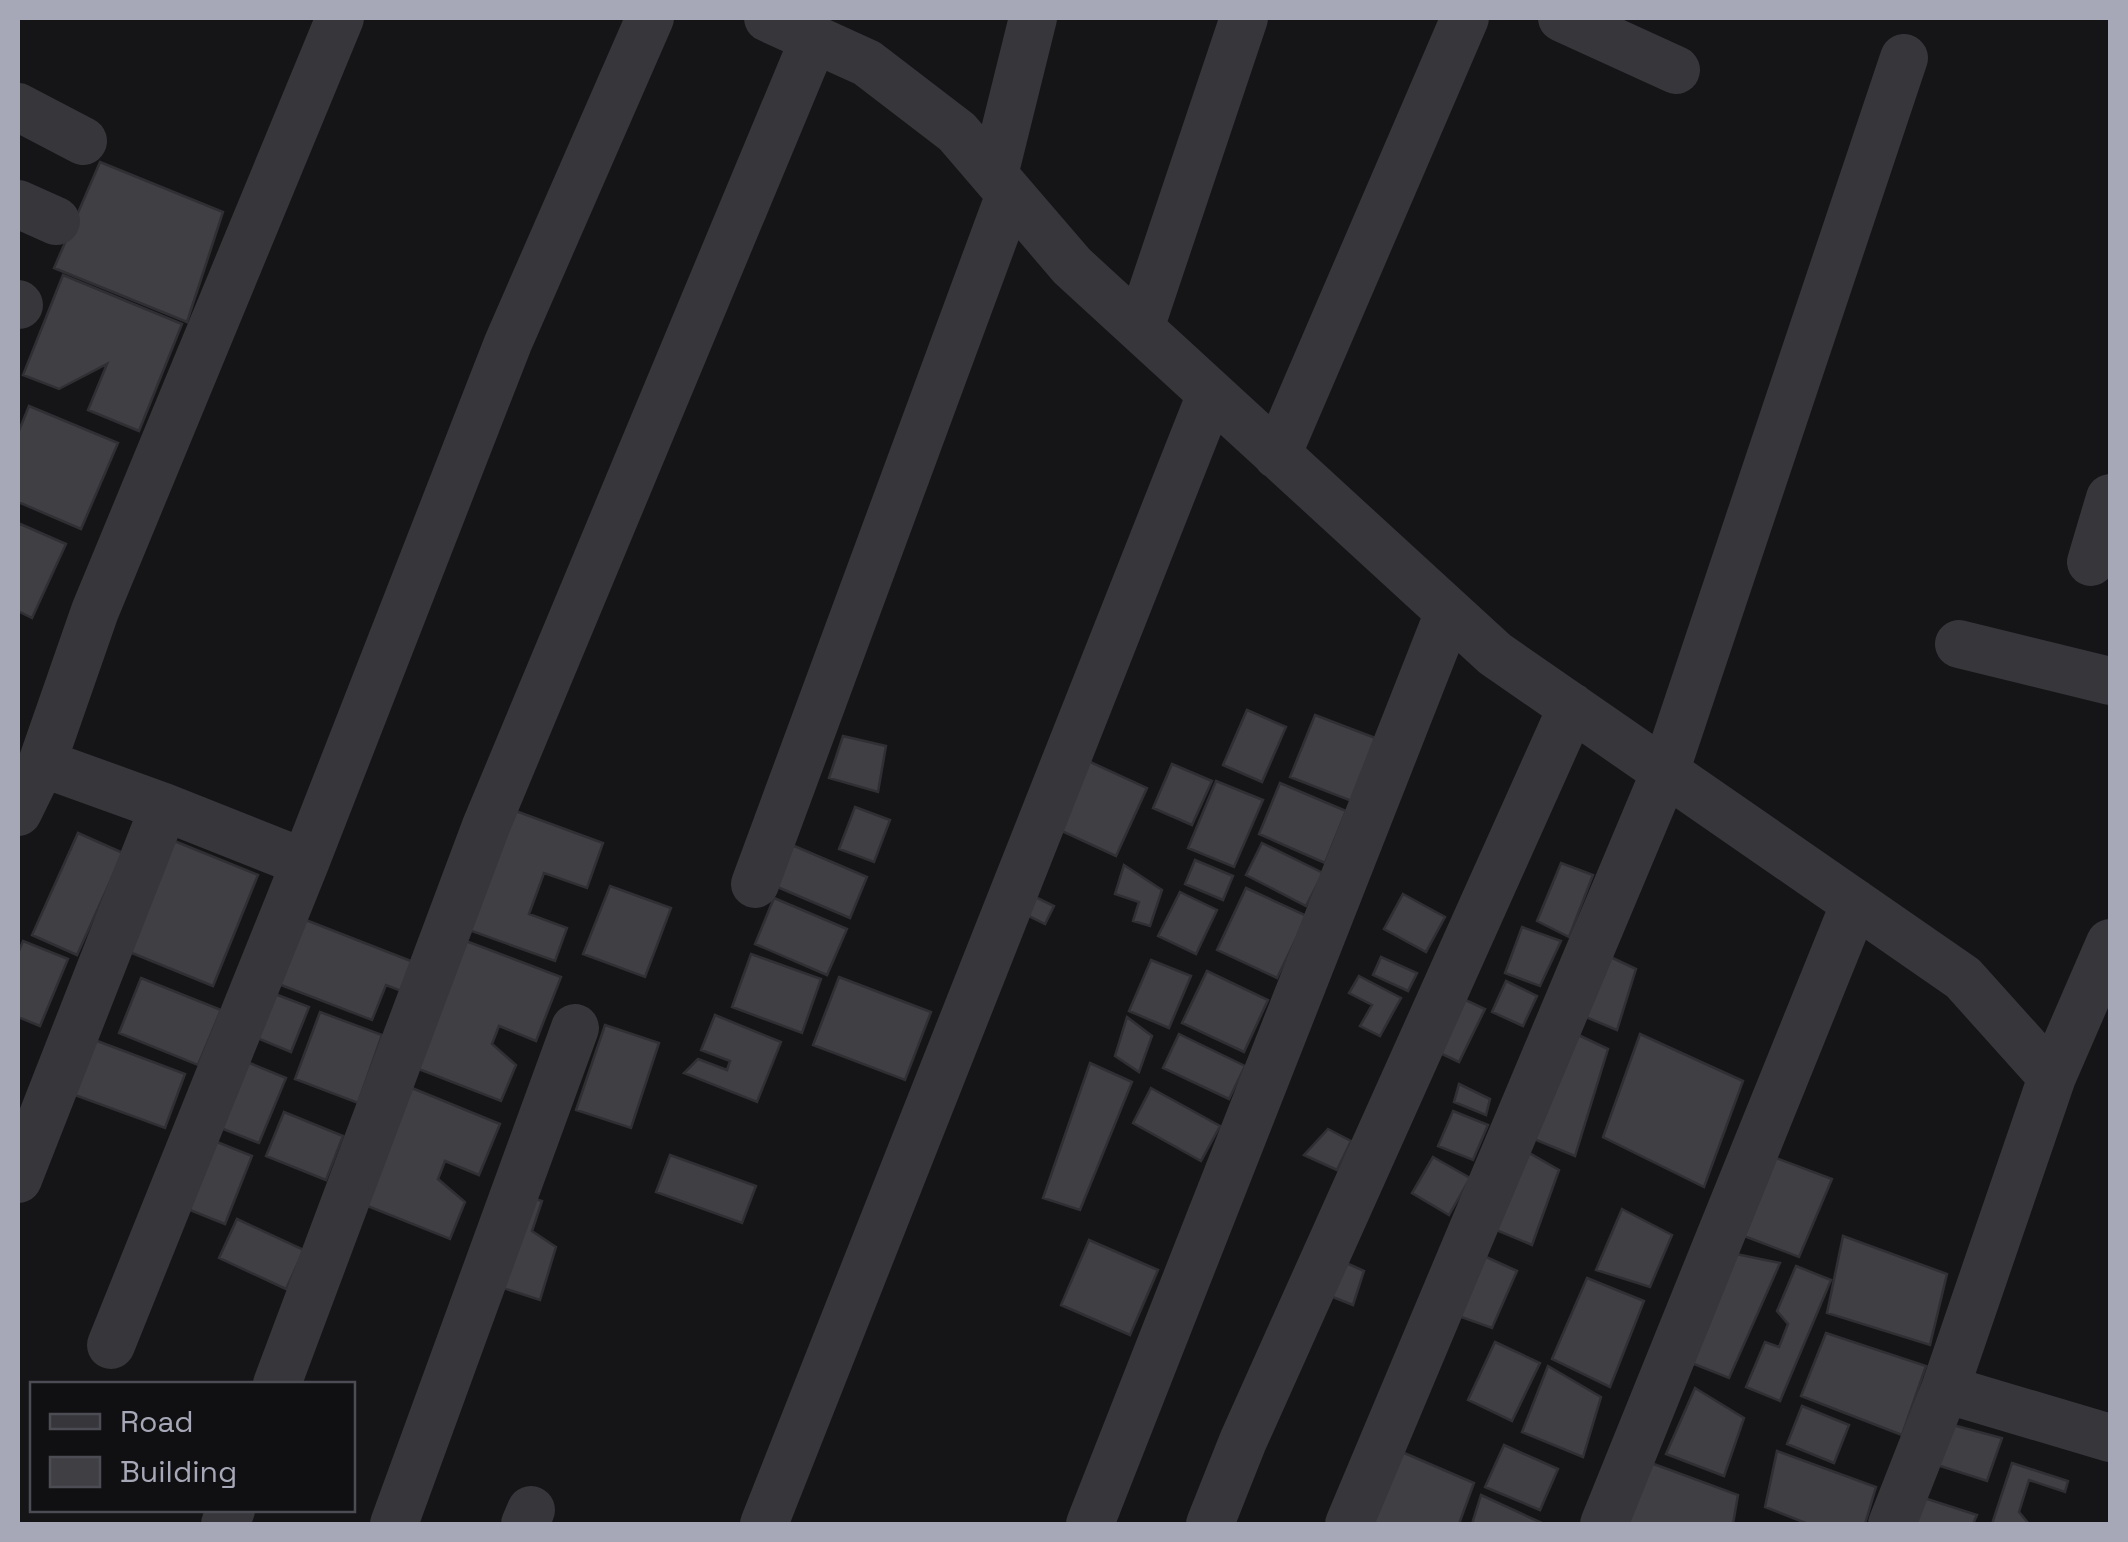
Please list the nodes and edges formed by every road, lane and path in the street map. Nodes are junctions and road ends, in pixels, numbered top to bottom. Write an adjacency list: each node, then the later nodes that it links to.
1 (340, 18): 22 (street)
2 (650, 18): 26 (street)
3 (1033, 18): 12 (street)
4 (1244, 18): 13 (street)
5 (1465, 18): 15 (street)
6 (1562, 18): 9 (street)
7 (791, 25): 12 (street); 34 (street)
8 (1904, 58): 23 (street)
9 (1676, 70)
10 (18, 108): 11 (street)
11 (83, 141)
12 (1002, 185): 13 (street); 27 (street)
13 (1140, 328): 14 (street)
14 (1211, 394): 15 (street); 38 (street)
15 (1277, 454): 18 (street)
16 (2110, 498): 17 (street)
17 (2091, 562)
18 (1449, 612): 21 (street); 39 (street)
19 (1959, 644): 20 (street)
20 (2110, 681)
21 (1572, 707): 23 (street); 40 (street)
22 (42, 763): 24 (street); 25 (street)
23 (1665, 772): 28 (street); 41 (street)
24 (164, 808): 26 (street); 32 (street)
25 (18, 812)
26 (305, 863): 33 (street)
27 (755, 884)
28 (1855, 903): 31 (street); 42 (street)
29 (2104, 972): 31 (street)
30 (575, 1028): 37 (street)
31 (2052, 1077): 35 (street)
32 (18, 1179)
33 (112, 1345)
34 (279, 1382)
35 (1945, 1390): 36 (street); 43 (street)
36 (2110, 1438)
37 (394, 1524)
38 (764, 1524)
39 (1090, 1524)
40 (1210, 1524)
41 (1349, 1524)
42 (1604, 1524)
43 (1892, 1524)

